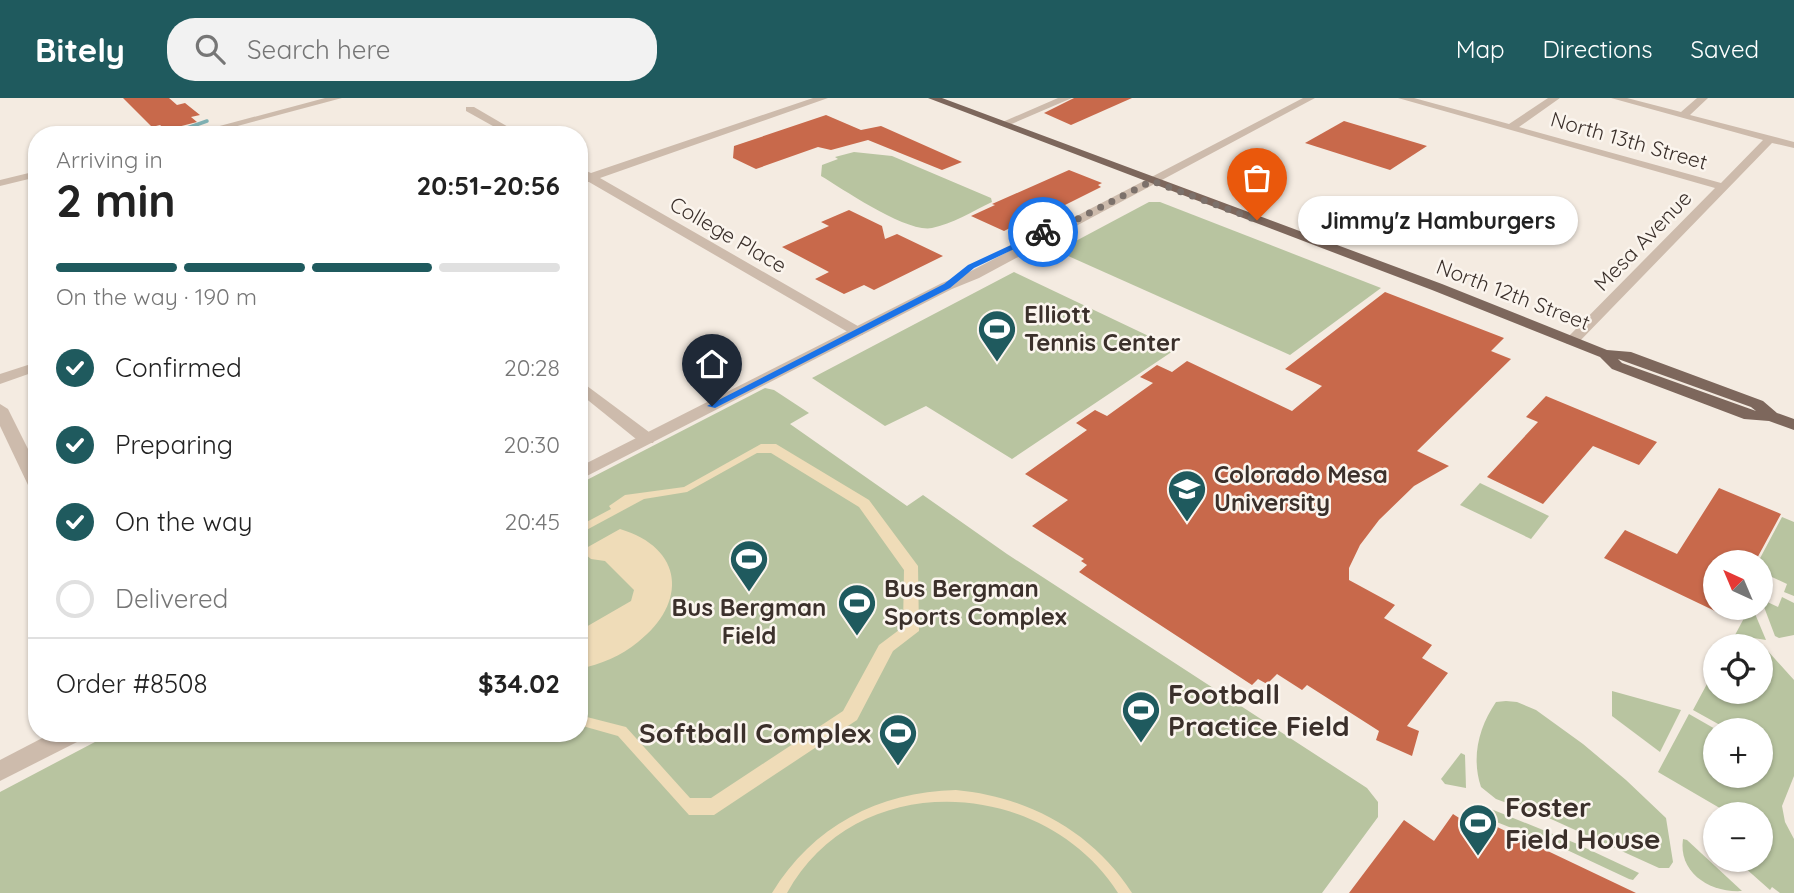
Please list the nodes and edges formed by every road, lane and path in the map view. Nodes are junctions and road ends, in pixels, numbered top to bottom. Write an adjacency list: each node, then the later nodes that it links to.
1 (337, 98): 13 (street)
2 (823, 98): 18 (street)
3 (933, 98): 12 (main road, North 12th Street)
4 (1067, 98): 12 (street)
5 (1310, 98): 21 (street)
6 (1403, 98): 15 (street, North 13th Street)
7 (1555, 98): 15 (street)
8 (1616, 98): 11 (street)
9 (1703, 98): 11 (street)
10 (470, 109): 14 (street)
11 (1684, 115): 16 (street)
12 (1003, 124): 21 (main road, North 12th Street)
13 (227, 126)
14 (501, 126)
15 (1510, 128): 23 (street, North 13th Street)
16 (1771, 138): 17 (street); 23 (street, Mesa Avenue)
17 (1794, 145)
18 (588, 174)
19 (28, 176): 22 (street)
20 (588, 179): 24 (street, College Place)
21 (1152, 181): 24 (street); 25 (main road, North 12th Street)
22 (0, 183)
23 (1723, 187): 25 (street, Mesa Avenue)
24 (858, 332): 31 (street)
25 (1572, 341): 30 (main road, North 12th Street)
26 (28, 369): 27 (street)
27 (0, 379)
28 (588, 392): 31 (street)
29 (0, 409): 32 (street)
30 (1794, 425)
31 (647, 439): 33 (street)
32 (28, 467)
33 (588, 469)
34 (56, 742): 35 (street)
35 (0, 771)

